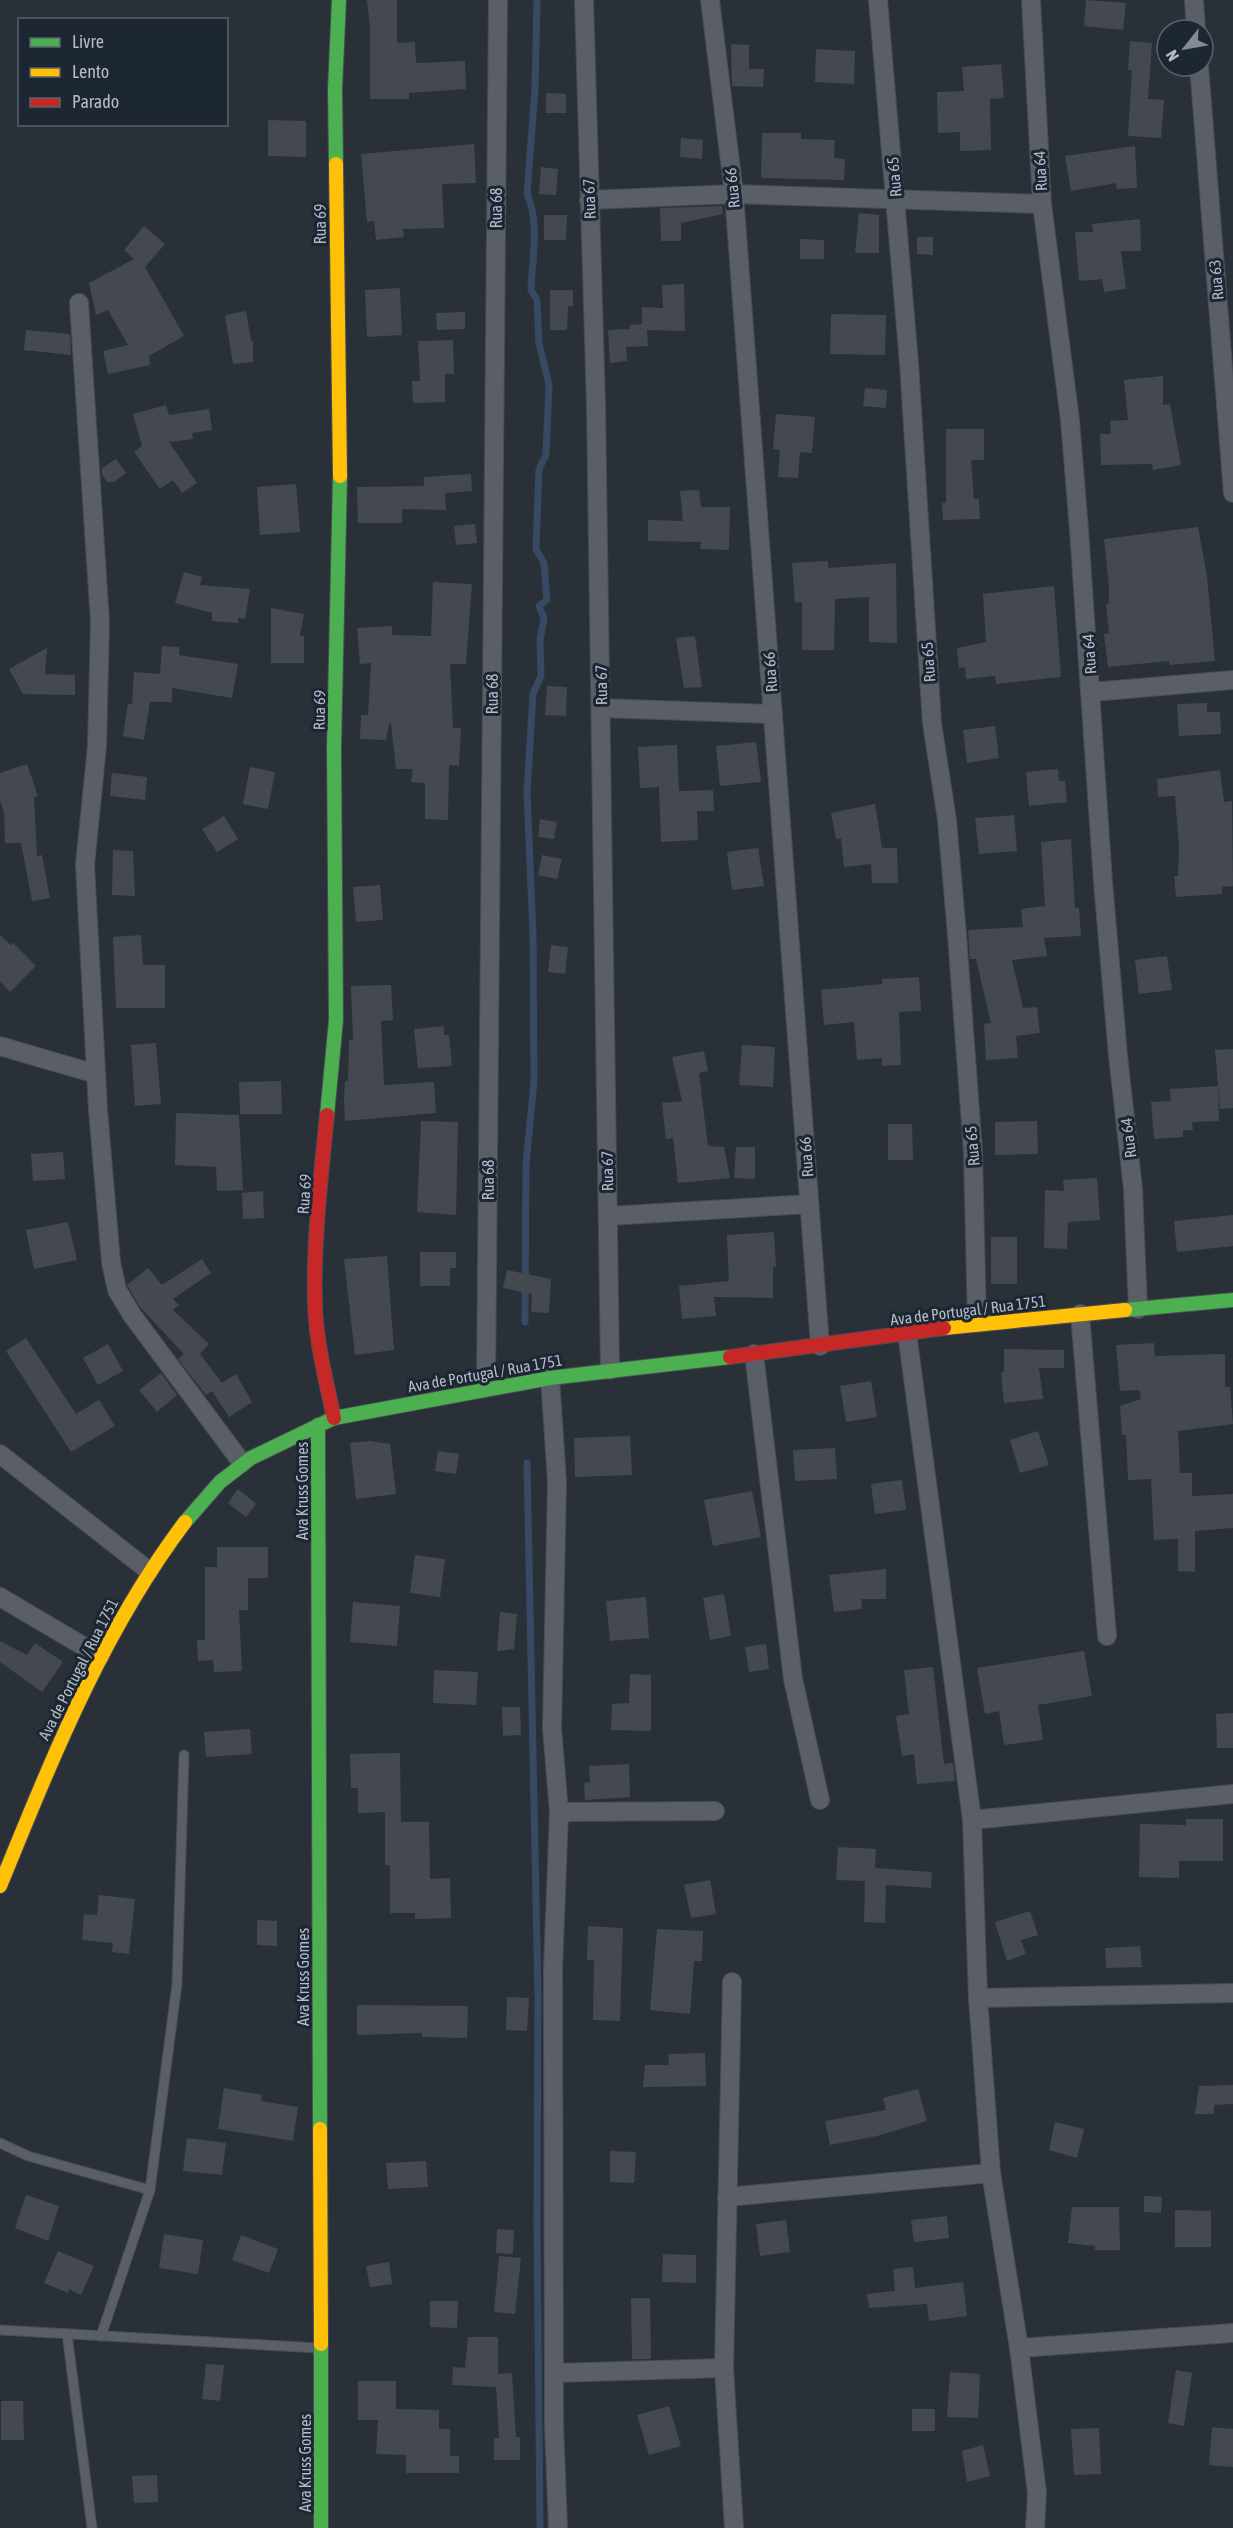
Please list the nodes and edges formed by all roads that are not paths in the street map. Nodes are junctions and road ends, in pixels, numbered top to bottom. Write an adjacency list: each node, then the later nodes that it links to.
1 (339, 0): 34 (street, Rua 69)
2 (498, 0): 33 (street, Rua 68)
3 (584, 0): 11 (street, Rua 67)
4 (710, 0): 10 (street, Rua 66)
5 (878, 0): 12 (street, Rua 65)
6 (1031, 0): 13 (street, Rua 64)
7 (1194, 0): 8 (street)
8 (1195, 18)
9 (1200, 78): 15 (street, Rua 63)
10 (734, 194): 11 (street); 12 (street); 19 (street, Rua 66)
11 (589, 200): 18 (street, Rua 67)
12 (896, 200): 13 (street); 27 (street, Rua 65)
13 (1041, 204): 17 (street, Rua 64)
14 (79, 303): 21 (street)
15 (1233, 493)
16 (1233, 680): 17 (street)
17 (1092, 692): 25 (street, Rua 64)
18 (601, 708): 19 (street); 23 (street, Rua 67)
19 (773, 714): 22 (street, Rua 66)
20 (0, 1046): 21 (street)
21 (96, 1074): 37 (street)
22 (809, 1204): 23 (street); 29 (street, Rua 66)
23 (608, 1216): 31 (street, Rua 67)
24 (1233, 1300): 25 (street, Ava de Portugal / Rua 1751)
25 (1138, 1309): 26 (street, Ava de Portugal / Rua 1751)
26 (1080, 1314): 27 (street, Ava de Portugal / Rua 1751); 40 (street)
27 (977, 1323): 28 (street, Ava de Portugal / Rua 1751)
28 (907, 1333): 29 (street, Ava de Portugal / Rua 1751); 47 (street)
29 (820, 1346): 30 (street, Ava de Portugal / Rua 1751)
30 (754, 1354): 31 (street, Ava de Portugal / Rua 1751); 44 (street)
31 (610, 1370): 32 (street, Ava de Portugal / Rua 1751)
32 (550, 1378): 33 (street, Ava de Portugal / Rua 1751); 46 (street)
33 (486, 1388): 34 (street, Ava de Portugal / Rua 1751)
34 (334, 1418): 35 (street, Ava de Portugal / Rua 1751)
35 (318, 1425): 37 (street, Ava de Portugal / Rua 1751); 60 (street, Ava Kruss Gomes)
36 (0, 1454): 38 (street)
37 (242, 1463): 38 (street, Ava de Portugal / Rua 1751)
38 (149, 1572): 41 (street, Ava de Portugal / Rua 1751)
39 (0, 1597): 41 (street)
40 (1107, 1636)
41 (100, 1656): 48 (street, Ava de Portugal / Rua 1751)
42 (184, 1755): 54 (lane)
43 (1233, 1794): 47 (street)
44 (820, 1800)
45 (715, 1811): 46 (street)
46 (559, 1812): 63 (street)
47 (972, 1820): 51 (street)
48 (0, 1886)
49 (732, 1982): 55 (street)
50 (1233, 1993): 51 (street)
51 (978, 1998): 53 (street)
52 (0, 2143): 54 (lane)
53 (991, 2173): 55 (street); 61 (street)
54 (150, 2190): 59 (lane)
55 (727, 2197): 62 (street)
56 (0, 2330): 57 (lane)
57 (68, 2334): 59 (lane); 64 (lane)
58 (1233, 2334): 61 (street)
59 (101, 2336): 60 (lane)
60 (321, 2348): 65 (street, Ava Kruss Gomes)
61 (1018, 2348): 68 (street)
62 (724, 2368): 63 (street); 67 (street)
63 (554, 2373): 66 (street)
64 (92, 2528)
65 (321, 2528)
66 (558, 2528)
67 (734, 2528)
68 (1035, 2528)

